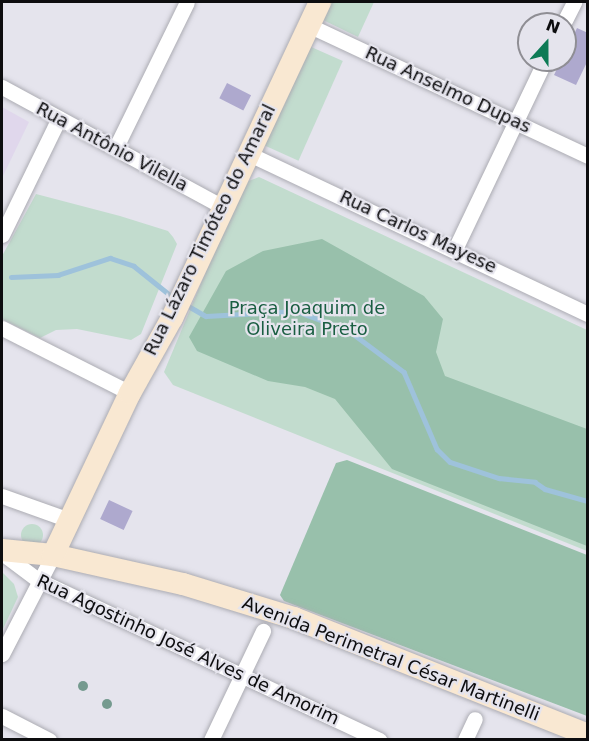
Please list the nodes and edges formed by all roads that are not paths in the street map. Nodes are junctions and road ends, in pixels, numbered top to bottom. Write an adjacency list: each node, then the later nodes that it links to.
1 (187, 2): 8 (street)
2 (320, 2): 3 (main road, Rua Lázaro Timóteo do Amaral)
3 (308, 26): 7 (street, Rua Anselmo Dupas); 9 (main road, Rua Lázaro Timóteo do Amaral)
4 (539, 72): 7 (street)
5 (2, 87): 6 (street, Rua Antônio Vilella)
6 (59, 118): 8 (street, Rua Antônio Vilella); 12 (street)
7 (516, 120): 10 (street, Rua Anselmo Dupas); 13 (street)
8 (116, 147): 11 (street, Rua Antônio Vilella)
9 (247, 153): 11 (main road, Rua Lázaro Timóteo do Amaral); 13 (street, Rua Carlos Mayese)
10 (588, 156)
11 (223, 207): 16 (main road, Rua Lázaro Timóteo do Amaral)
12 (2, 235)
13 (455, 249): 14 (street, Rua Carlos Mayese)
14 (588, 314)
15 (2, 328): 16 (street)
16 (130, 393): 18 (main road, Rua Lázaro Timóteo do Amaral)
17 (2, 501): 18 (street)
18 (69, 520): 20 (main road, Rua Lázaro Timóteo do Amaral)
19 (2, 552): 20 (main road, Avenida Perimetral César Martinelli); 21 (street, Rua Agostinho José Alves de Amorim)
20 (53, 555): 21 (street); 27 (main road, Avenida Perimetral César Martinelli)
21 (38, 580): 23 (street); 24 (street, Rua Agostinho José Alves de Amorim)
22 (263, 631): 24 (street)
23 (2, 654)
24 (242, 678): 29 (street); 30 (street, Rua Agostinho José Alves de Amorim)
25 (2, 716): 28 (street)
26 (475, 719): 31 (street)
27 (588, 735)
28 (49, 740)
29 (211, 740)
30 (379, 740)
31 (465, 740)

